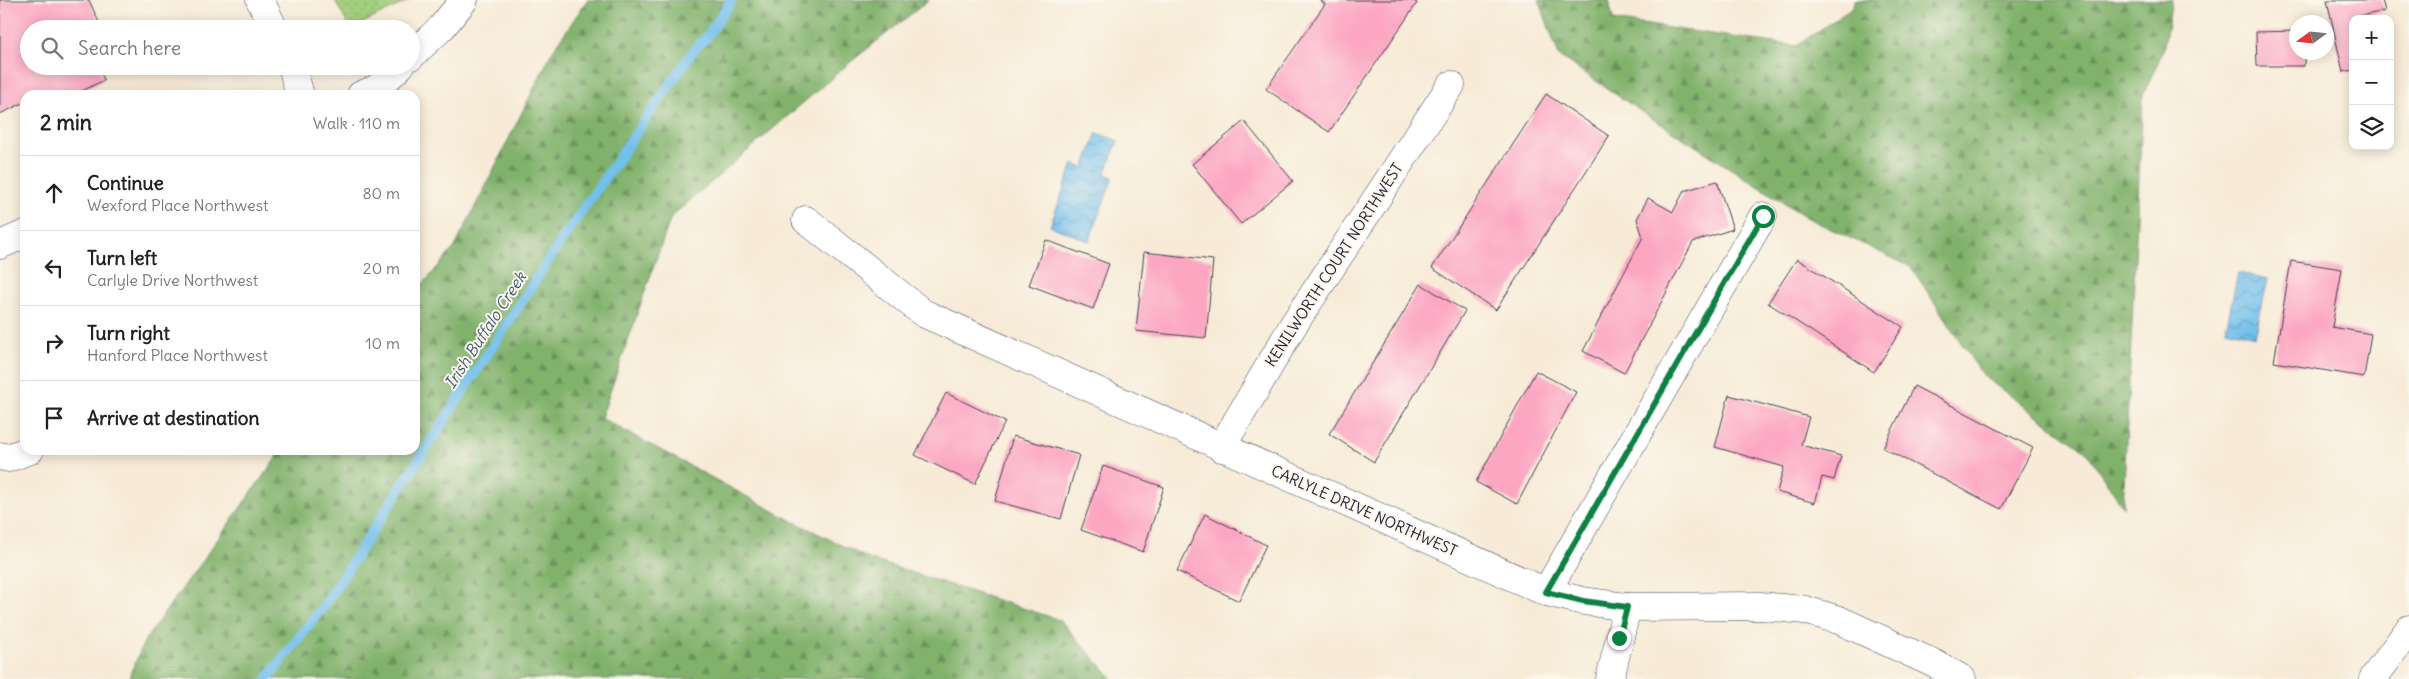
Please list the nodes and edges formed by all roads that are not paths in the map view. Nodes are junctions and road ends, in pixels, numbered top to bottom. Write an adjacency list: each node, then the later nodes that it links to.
1 (260, 0): 3 (street)
2 (464, 0): 4 (street)
3 (270, 20)
4 (420, 48)
5 (294, 75): 8 (street)
6 (391, 75): 9 (street)
7 (1450, 85): 14 (street, KENILWORTH COURT NORTHWEST)
8 (299, 90)
9 (374, 90)
10 (1763, 216): 17 (street)
11 (806, 220): 14 (street, CARLYLE DRIVE NORTHWEST)
12 (20, 236): 13 (street)
13 (0, 245)
14 (1222, 448): 17 (street, CARLYLE DRIVE NORTHWEST)
15 (20, 454): 16 (street)
16 (0, 456)
17 (1546, 592): 18 (street, CARLYLE DRIVE NORTHWEST)
18 (1627, 607): 20 (street); 21 (street, CARLYLE DRIVE NORTHWEST)
19 (2409, 629): 22 (street)
20 (1610, 679)
21 (1962, 679)
22 (2373, 679)

